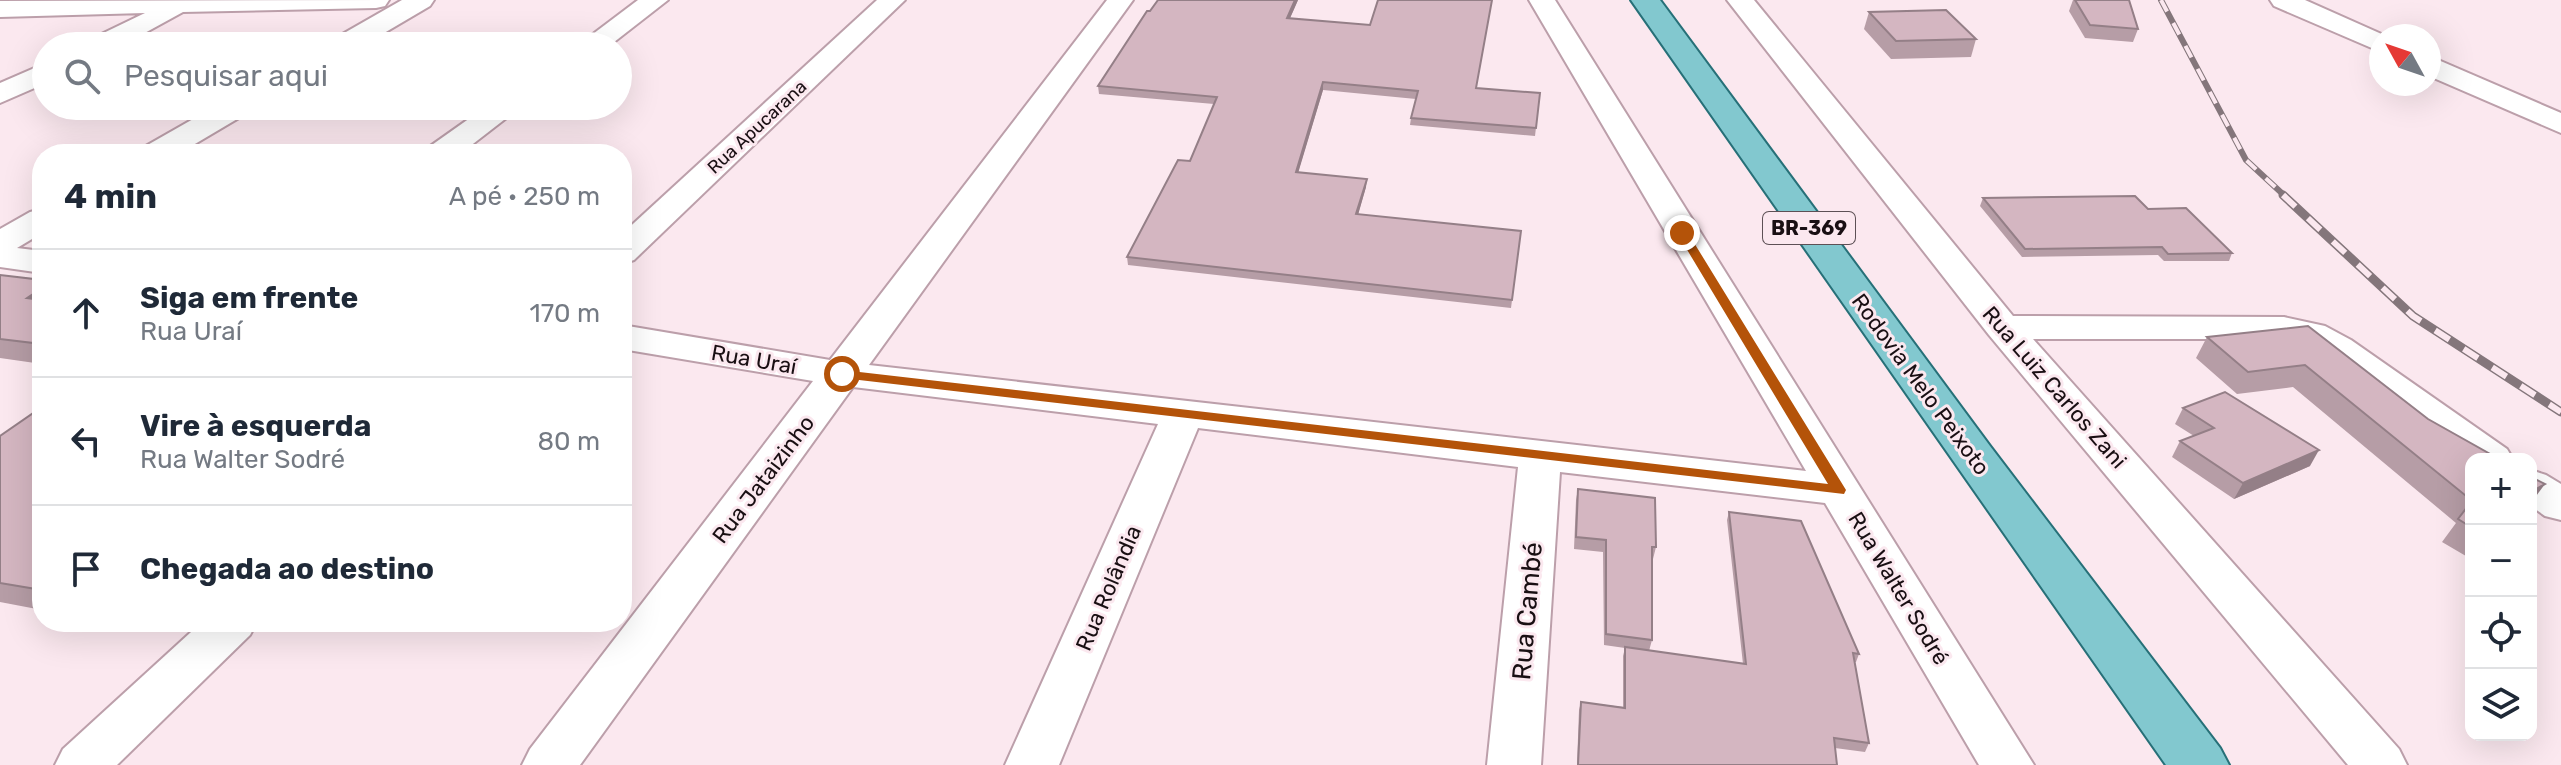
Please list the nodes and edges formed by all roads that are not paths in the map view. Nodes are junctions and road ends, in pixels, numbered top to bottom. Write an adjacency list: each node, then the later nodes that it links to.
1 (376, 0): 10 (street)
2 (421, 0): 13 (street)
3 (655, 0): 14 (street)
4 (892, 0): 26 (street, Rua Apucarana)
5 (1120, 0): 31 (street, Rua Jataizinho)
6 (1542, 0): 36 (street, Rua Walter Sodré)
7 (1645, 0): 44 (main road, Rodovia Melo Peixoto / BR-369)
8 (1740, 0): 29 (street, Rua Luiz Carlos Zani)
9 (2283, 0): 15 (street)
10 (189, 3): 11 (street); 12 (street)
11 (0, 9)
12 (128, 32)
13 (366, 32)
14 (610, 32)
15 (2369, 39)
16 (2441, 70): 21 (street)
17 (32, 79): 18 (street)
18 (0, 94)
19 (214, 120): 22 (street)
20 (487, 120): 23 (street)
21 (2561, 124)
22 (172, 144)
23 (454, 144)
24 (32, 225): 25 (street)
25 (0, 243)
26 (632, 244)
27 (0, 256): 28 (street)
28 (32, 261)
29 (2002, 327): 33 (street); 45 (street, Rua Luiz Carlos Zani)
30 (632, 339): 31 (street, Rua Uraí)
31 (842, 374): 32 (street, Rua Uraí); 40 (street, Rua Jataizinho)
32 (1184, 412): 34 (street, Rua Uraí); 41 (street, Rua Rolândia)
33 (2484, 453)
34 (1540, 457): 36 (street, Rua Uraí); 42 (street, Rua Cambé)
35 (2537, 489): 37 (street)
36 (1839, 490): 43 (street, Rua Walter Sodré)
37 (2561, 505)
38 (222, 632): 39 (street)
39 (82, 765)
40 (549, 765)
41 (1032, 765)
42 (1514, 765)
43 (2007, 765)
44 (2199, 765)
45 (2380, 765)

